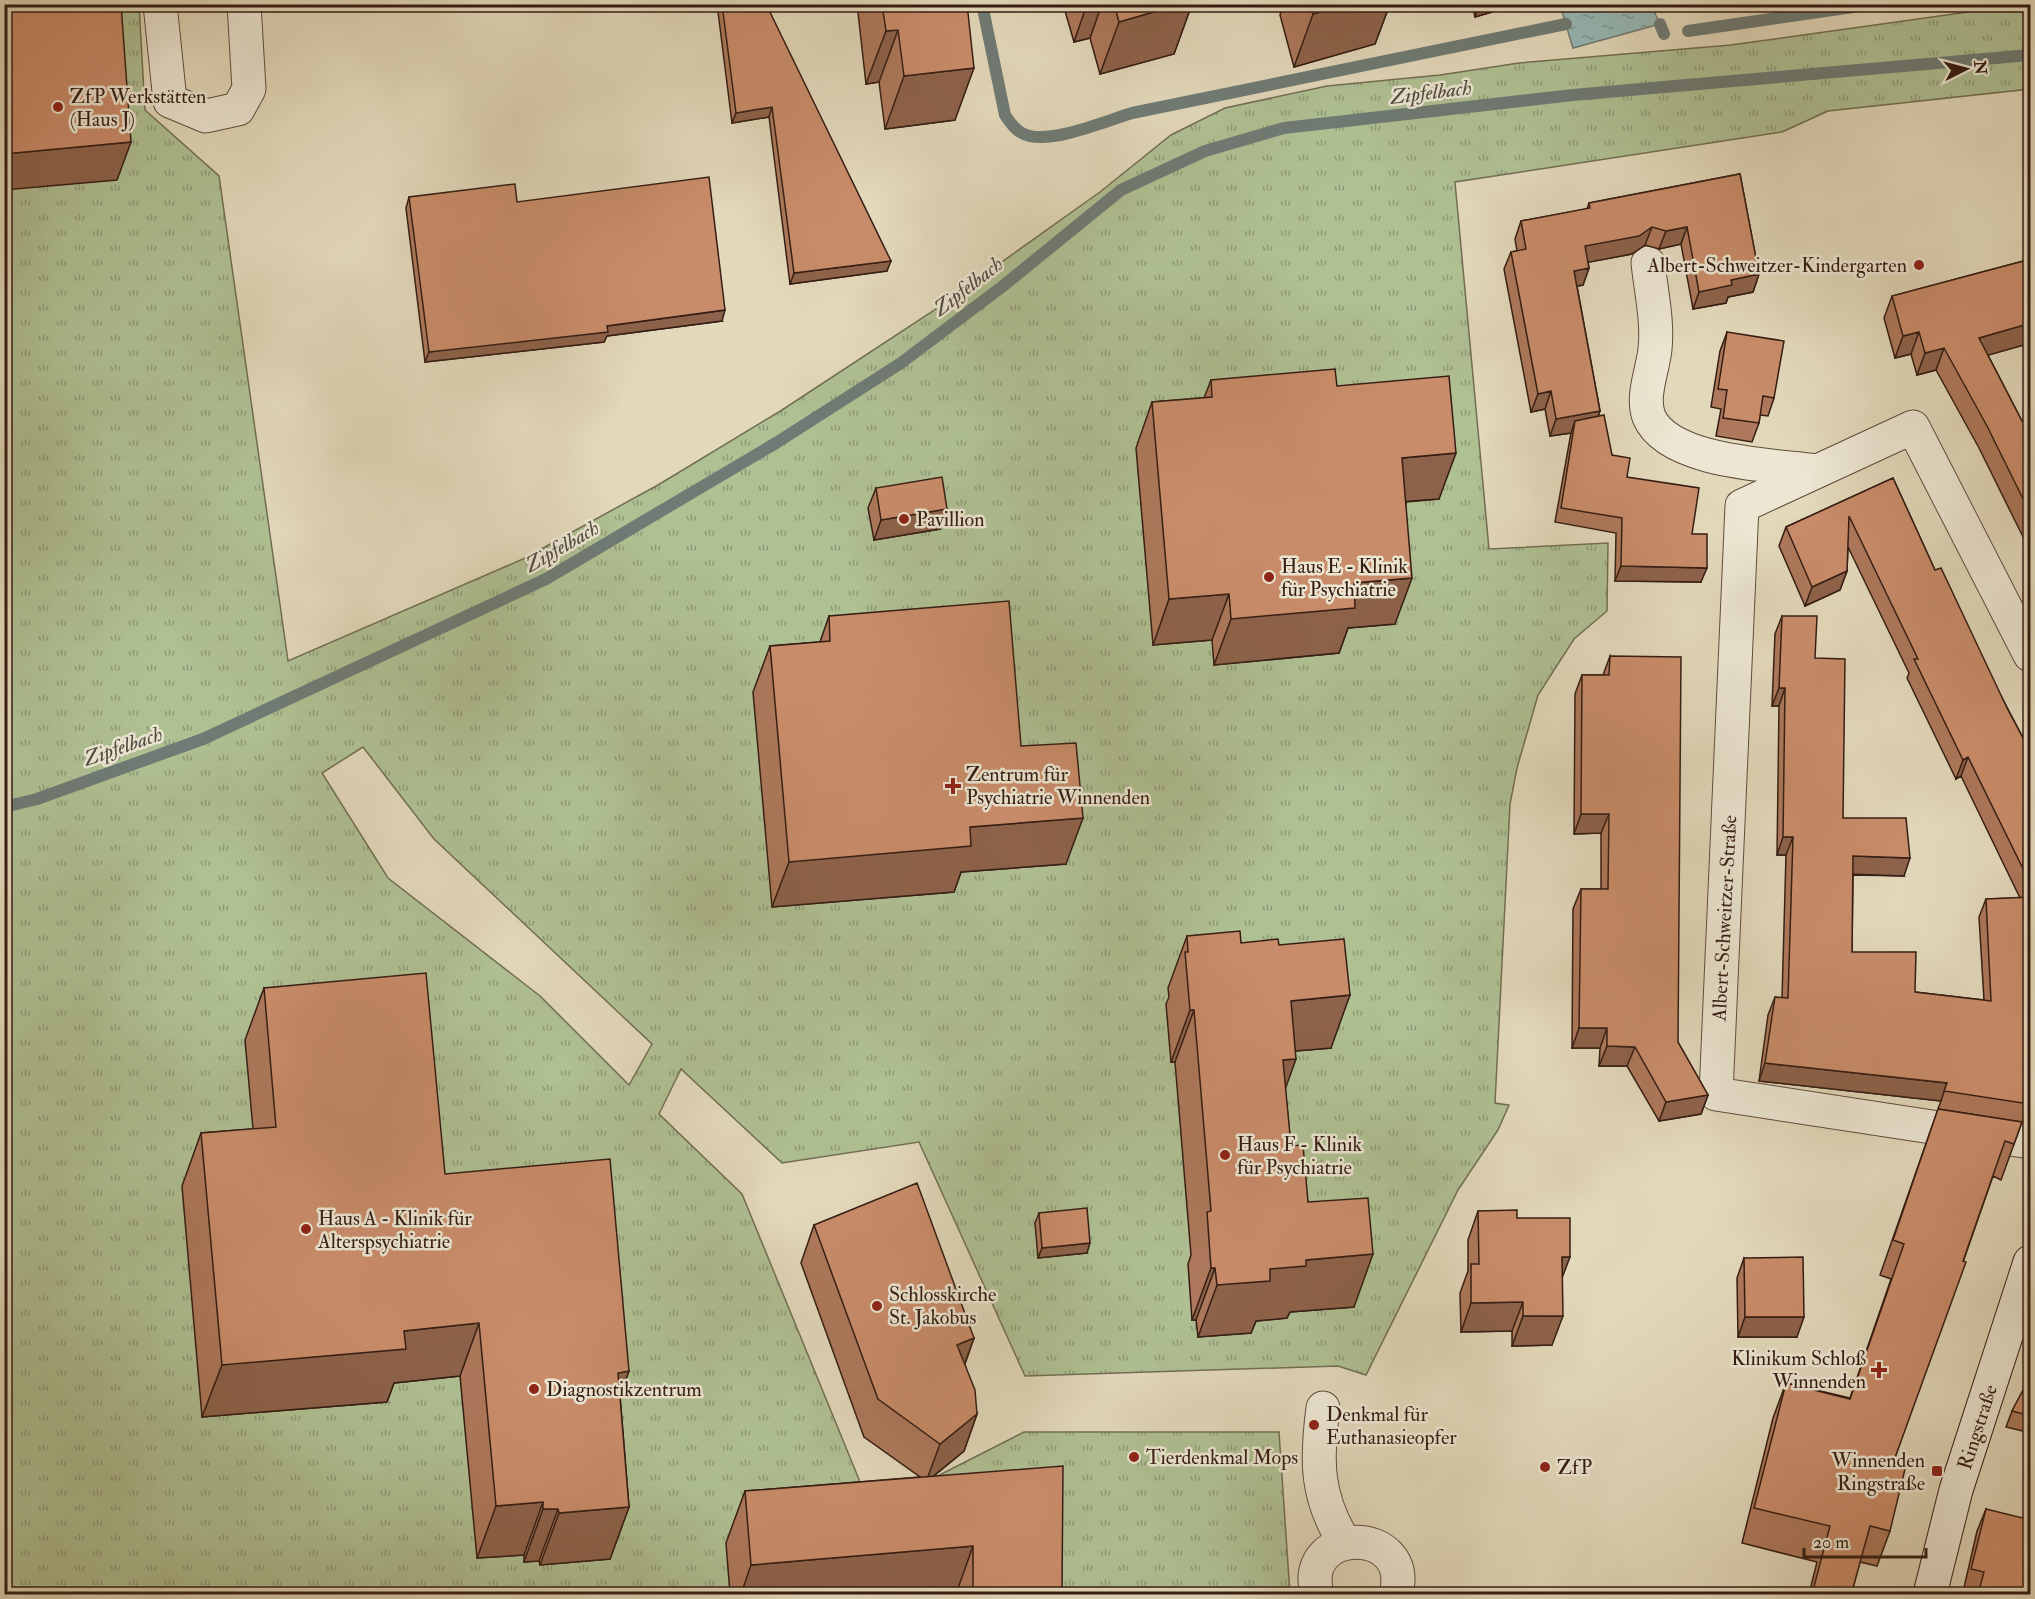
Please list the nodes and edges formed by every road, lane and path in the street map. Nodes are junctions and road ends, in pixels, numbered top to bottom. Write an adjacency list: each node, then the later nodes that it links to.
1 (160, 4): 2 (street)
2 (244, 4)
3 (1648, 263): 4 (street)
4 (1817, 471): 5 (street, Albert-Schweitzer-Straße); 6 (street, Albert-Schweitzer-Straße)
5 (2031, 655)
6 (2031, 1142)
7 (2031, 1262): 12 (street, Ringstraße)
8 (1323, 1408): 9 (street)
9 (1344, 1542): 10 (street); 11 (street)
10 (1317, 1594)
11 (1396, 1594)
12 (1930, 1594)

